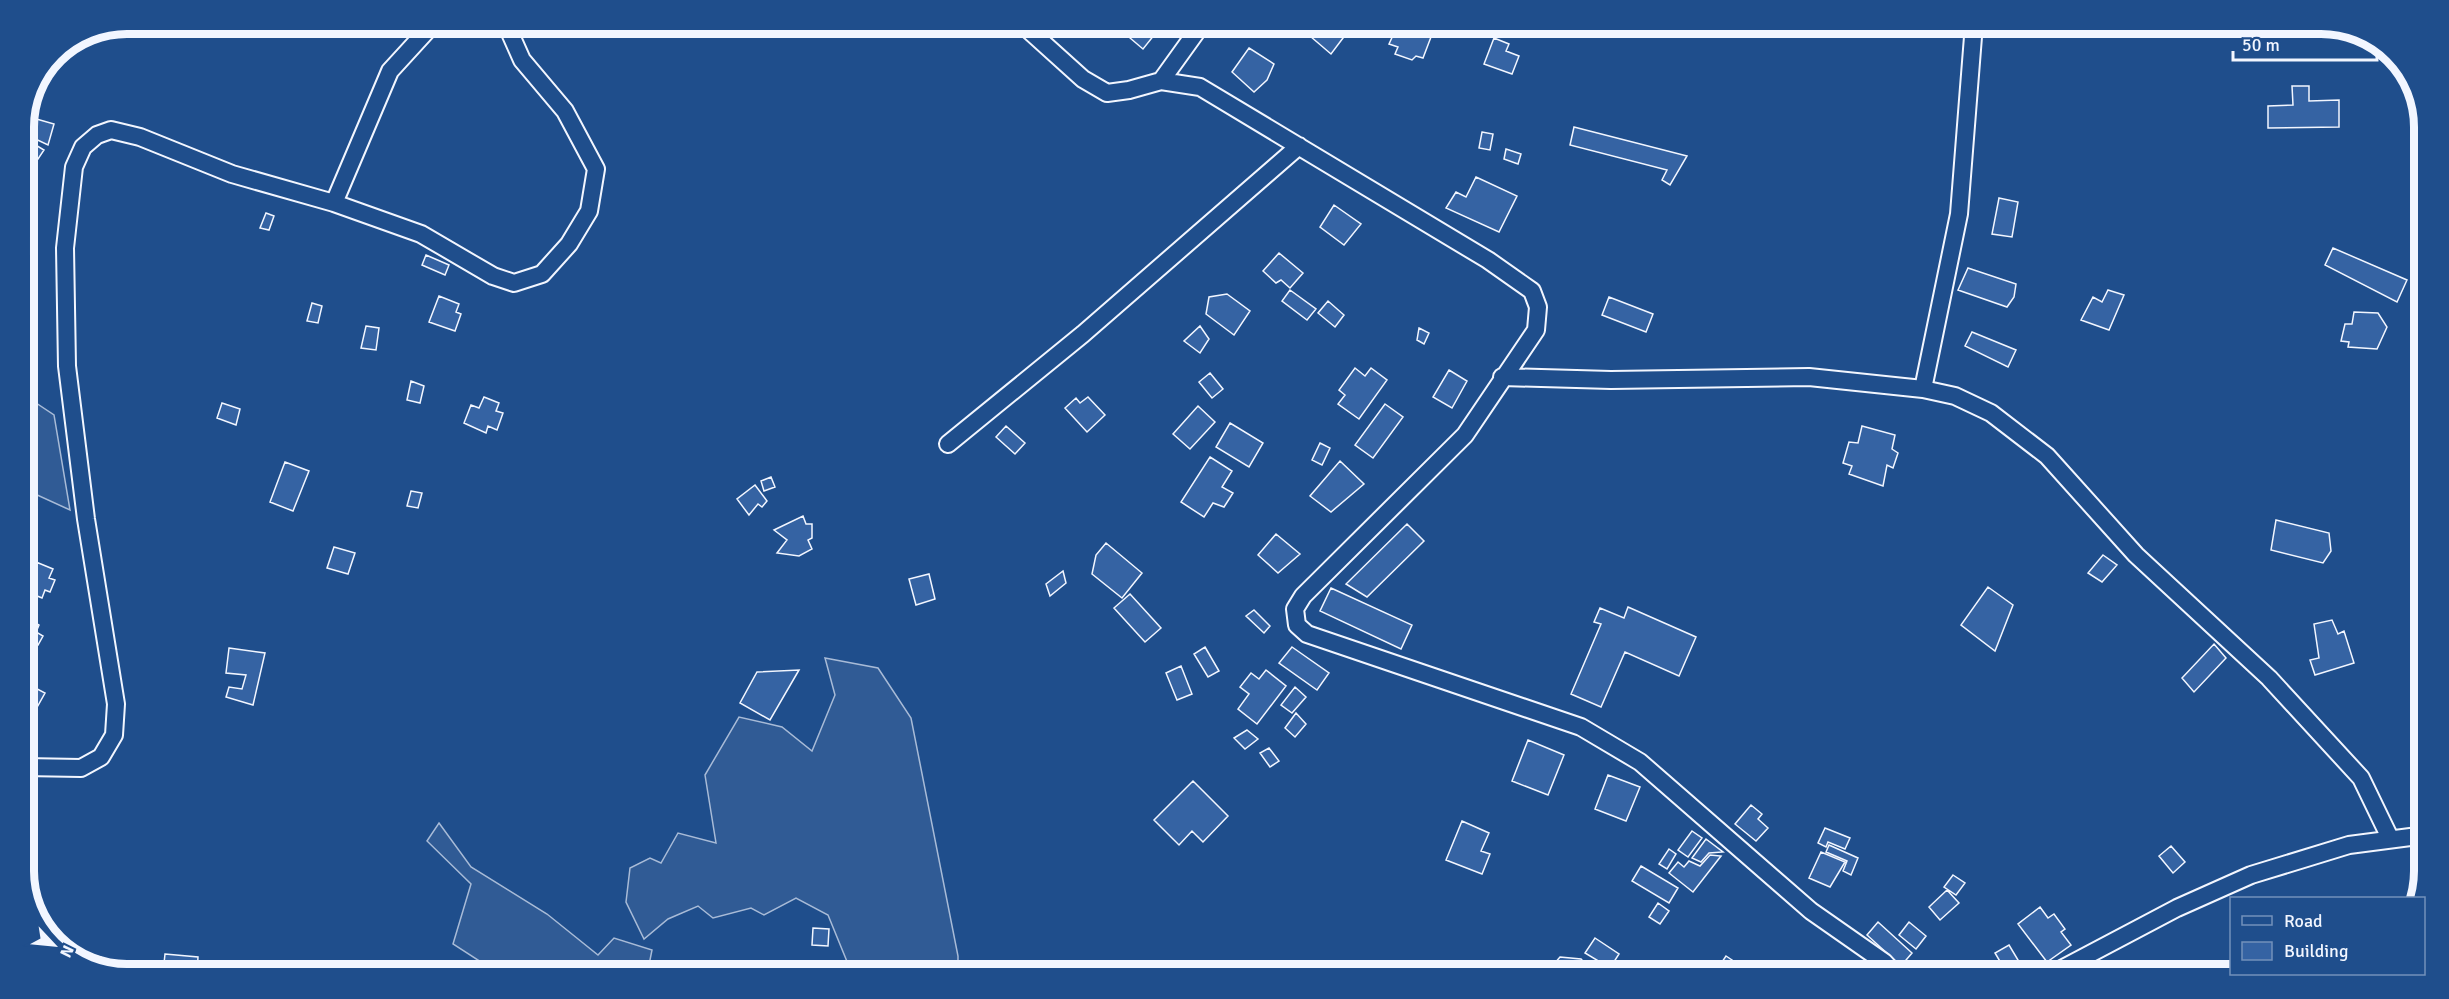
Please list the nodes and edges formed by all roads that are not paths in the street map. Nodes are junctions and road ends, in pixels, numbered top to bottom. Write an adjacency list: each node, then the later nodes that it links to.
1 (424, 34): 8 (street)
2 (510, 34): 8 (street)
3 (1033, 34): 6 (street)
4 (1195, 34): 6 (street)
5 (1973, 34): 10 (street)
6 (1161, 81): 7 (street)
7 (1299, 146): 9 (street); 11 (street)
8 (334, 203): 12 (street)
9 (1502, 377): 10 (street); 15 (street)
10 (1923, 389): 14 (street)
11 (948, 444)
12 (35, 767)
13 (2414, 836): 14 (street)
14 (2390, 838): 16 (street)
15 (1886, 964)
16 (2071, 964)

